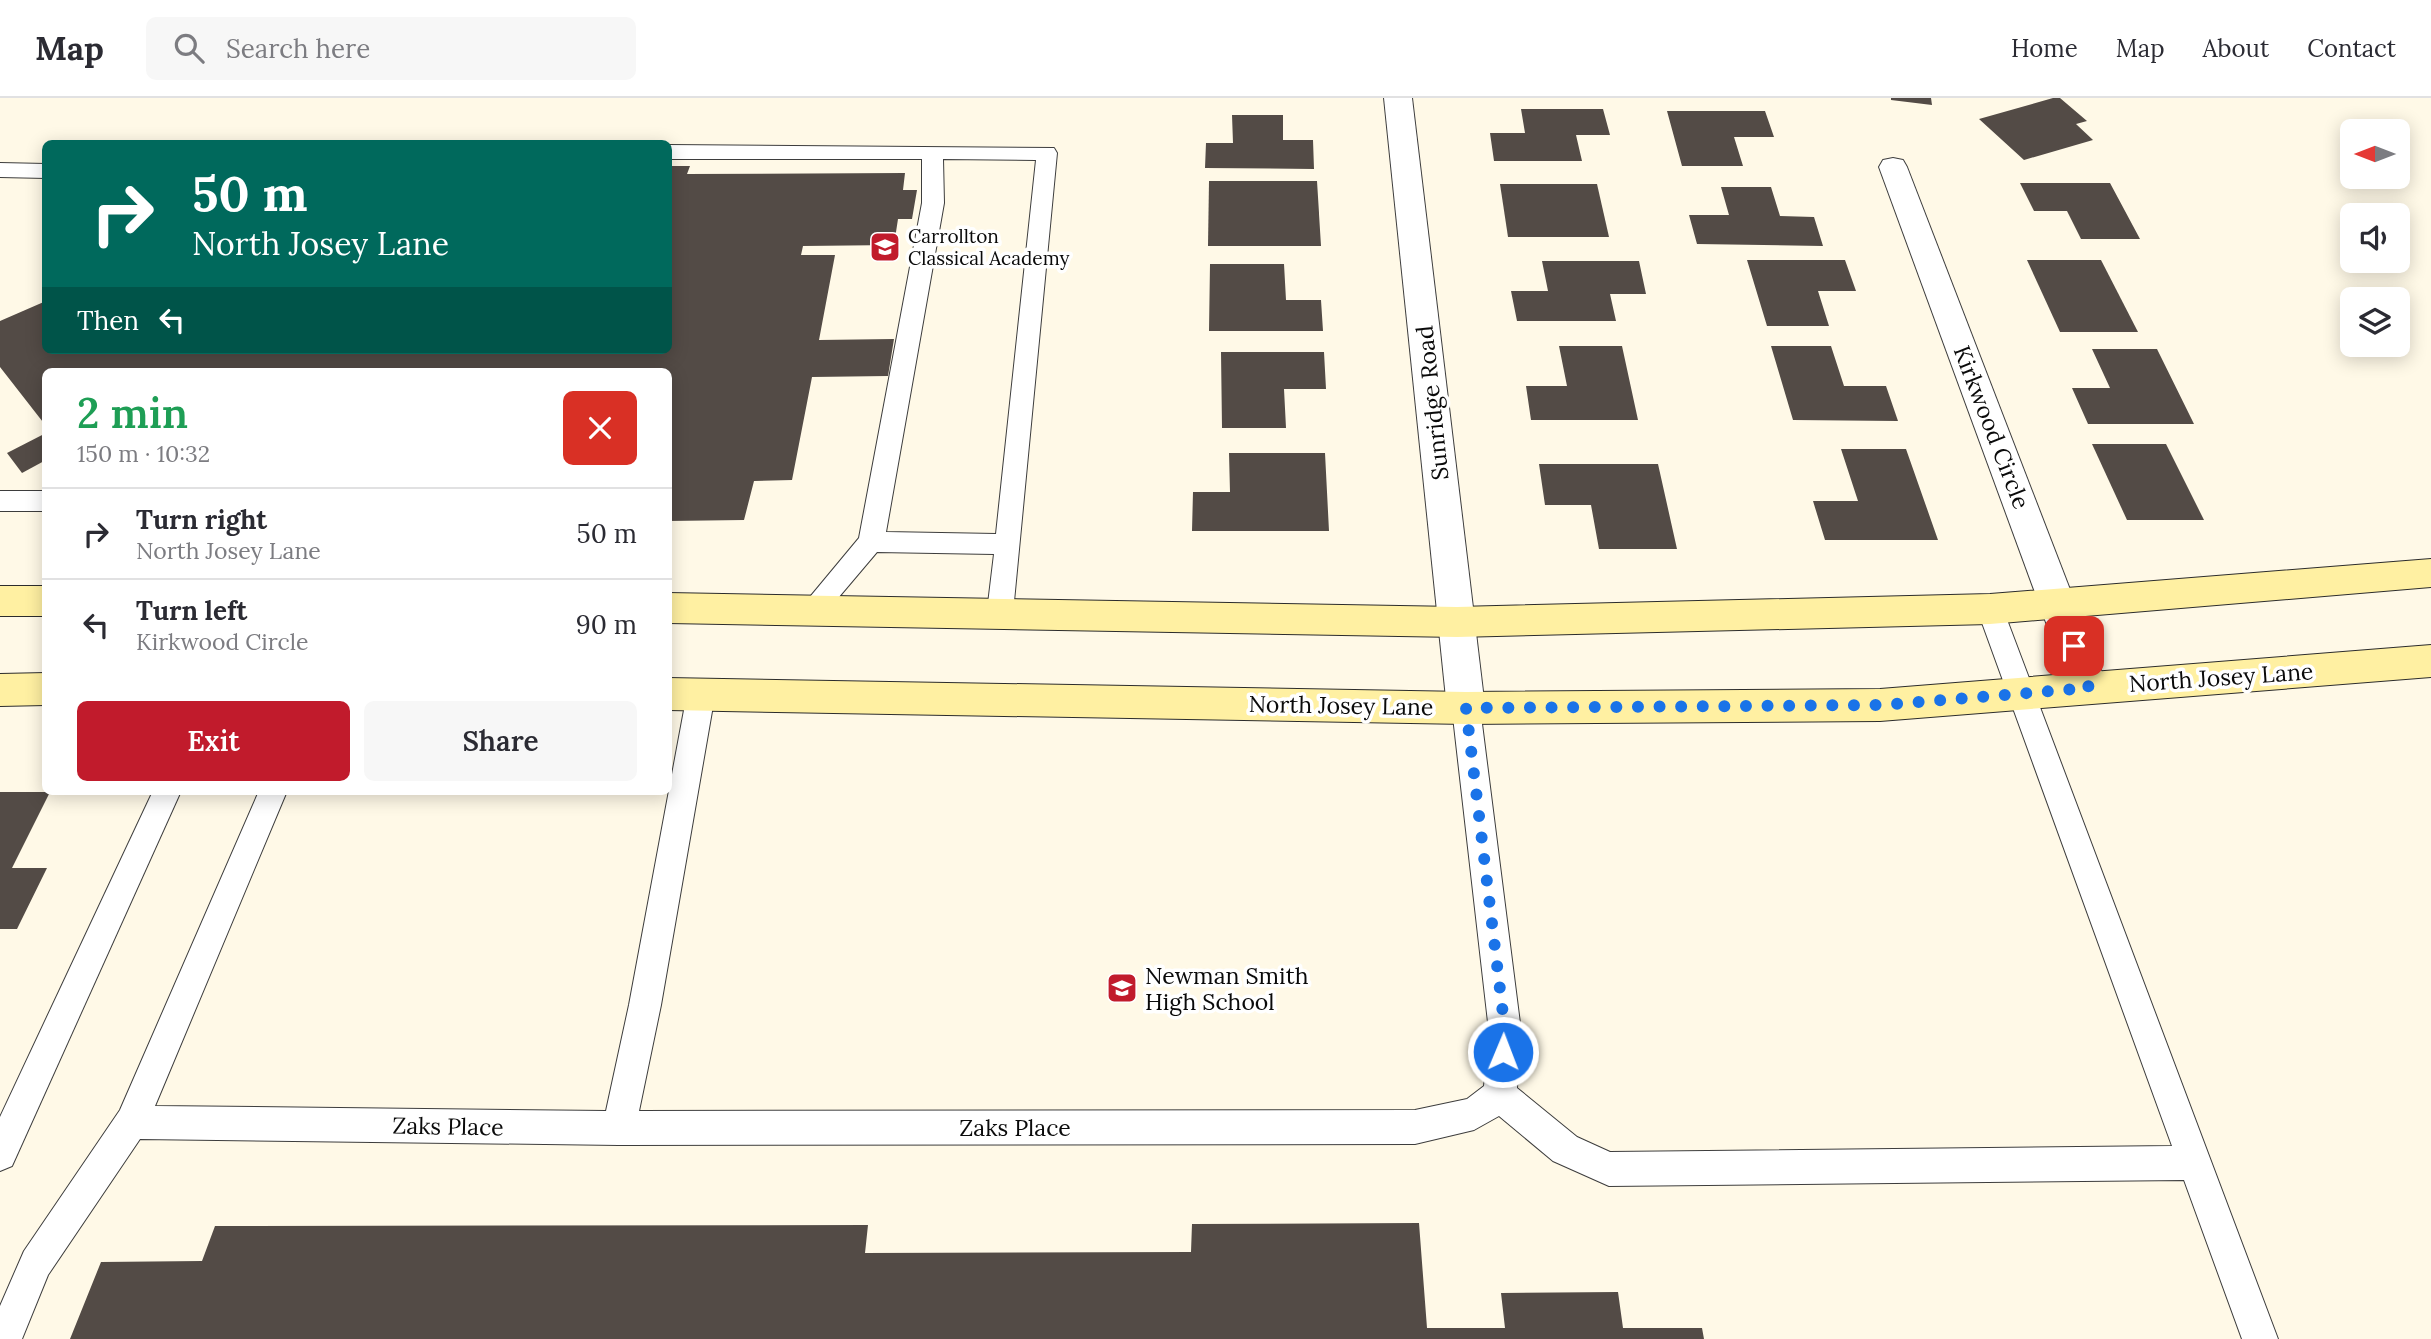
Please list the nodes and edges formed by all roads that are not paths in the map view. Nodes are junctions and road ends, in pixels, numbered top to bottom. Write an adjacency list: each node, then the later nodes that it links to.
1 (1398, 98): 19 (street, Sunridge Road)
2 (672, 152): 3 (lane)
3 (932, 154): 9 (lane); 10 (lane)
4 (1893, 167): 14 (street, Kirkwood Circle)
5 (0, 170): 6 (lane)
6 (42, 171)
7 (0, 501): 8 (lane)
8 (42, 501)
9 (871, 542): 10 (lane); 16 (lane)
10 (1008, 544): 18 (lane)
11 (2431, 573): 14 (main road)
12 (0, 601): 13 (main road)
13 (42, 601)
14 (2059, 605): 17 (main road); 21 (street, Kirkwood Circle)
15 (672, 608): 16 (main road)
16 (813, 609): 18 (main road)
17 (1990, 609): 19 (main road); 24 (lane)
18 (1000, 612): 19 (main road)
19 (1457, 622): 26 (street, Sunridge Road)
20 (2431, 661): 21 (main road, North Josey Lane)
21 (2089, 688): 24 (main road, North Josey Lane)
22 (0, 690): 23 (main road)
23 (42, 690)
24 (2020, 692): 26 (main road, North Josey Lane); 35 (lane)
25 (685, 694): 26 (main road, North Josey Lane); 30 (lane)
26 (1466, 708): 31 (lane)
27 (165, 795): 34 (lane)
28 (271, 795): 32 (lane)
29 (672, 795): 33 (lane)
30 (672, 795)
31 (1500, 1095): 33 (lane, Zaks Place); 35 (lane)
32 (132, 1122): 33 (lane, Zaks Place); 36 (lane)
33 (619, 1128)
34 (0, 1154)
35 (2195, 1163): 37 (lane)
36 (4, 1339)
37 (2260, 1339)

